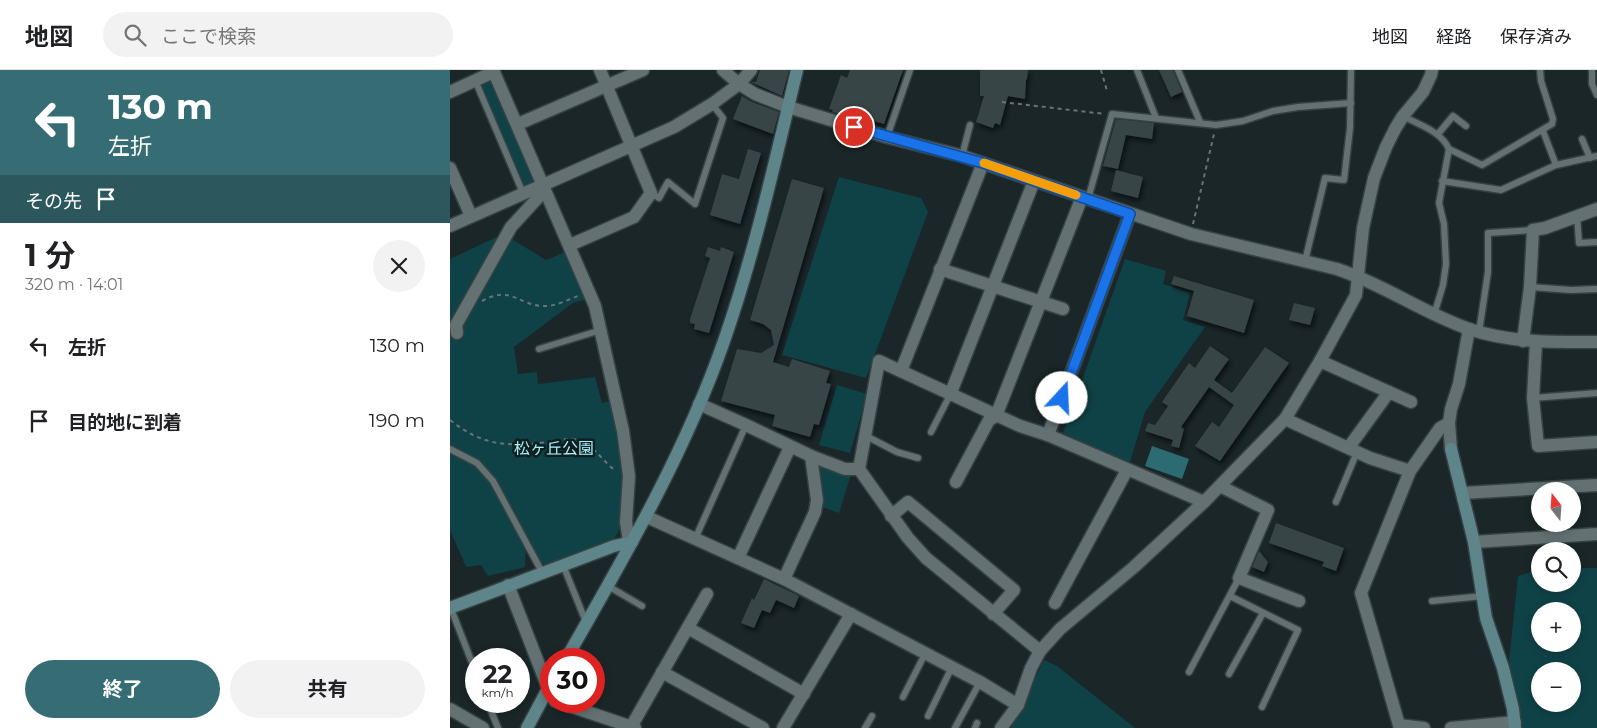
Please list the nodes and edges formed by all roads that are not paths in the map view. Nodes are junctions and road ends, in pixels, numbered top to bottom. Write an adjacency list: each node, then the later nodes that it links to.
1 (494, 70): 14 (street); 25 (street)
2 (600, 70): 16 (street)
3 (643, 70): 16 (street)
4 (723, 70): 15 (street)
5 (751, 70): 15 (street)
6 (797, 70): 21 (street)
7 (910, 70): 30 (lane)
8 (1137, 70): 23 (lane)
9 (1178, 70): 24 (lane)
10 (1351, 70): 20 (lane)
11 (1432, 70): 22 (street)
12 (1540, 70): 28 (lane)
13 (1592, 70): 18 (lane)
14 (475, 80): 17 (street); 42 (lane)
15 (739, 84): 19 (street); 21 (street)
16 (607, 86): 25 (street); 32 (street)
17 (450, 92)
18 (1597, 95)
19 (712, 104): 32 (street); 43 (lane)
20 (1351, 104): 24 (lane); 53 (lane)
21 (788, 107): 30 (street); 76 (street)
22 (1403, 116): 29 (lane); 55 (street)
23 (1156, 118): 24 (lane); 44 (lane)
24 (1200, 122)
25 (518, 124): 41 (street)
26 (970, 125): 34 (lane)
27 (1466, 126): 29 (lane)
28 (1543, 131): 33 (lane); 37 (lane)
29 (1438, 134): 33 (lane)
30 (887, 137): 34 (street)
31 (1582, 139): 35 (lane)
32 (633, 146): 41 (street); 43 (street)
33 (1449, 149): 39 (lane)
34 (962, 156): 36 (street)
35 (1594, 157): 37 (lane)
36 (983, 163): 40 (street); 54 (street)
37 (1556, 165): 39 (lane)
38 (450, 168): 47 (street)
39 (1442, 180): 61 (lane)
40 (1034, 181): 44 (street); 56 (street)
41 (544, 187): 42 (street); 52 (street); 64 (street)
42 (523, 193): 47 (street)
43 (651, 193): 52 (street)
44 (1085, 198): 46 (street); 59 (street)
45 (1597, 209): 48 (street)
46 (1130, 214): 53 (street); 82 (street)
47 (471, 216): 49 (street)
48 (1578, 216): 50 (street); 51 (lane)
49 (450, 226)
50 (1533, 230): 57 (street); 63 (lane)
51 (1597, 242)
52 (570, 246): 62 (street)
53 (1305, 261): 55 (street)
54 (940, 269): 56 (street); 70 (street)
55 (1359, 276): 61 (street); 69 (street)
56 (992, 286): 59 (street); 73 (street)
57 (1530, 287): 58 (lane); 65 (street)
58 (1597, 289)
59 (1042, 302): 60 (street); 77 (street)
60 (1063, 309)
61 (1434, 315): 63 (street)
62 (601, 330): 67 (lane); 103 (street)
63 (1474, 330): 65 (street); 79 (street)
64 (457, 332)
65 (1530, 342): 66 (street); 74 (street)
66 (1597, 342): 68 (street)
67 (539, 349)
68 (1597, 354)
69 (1320, 361): 71 (street); 78 (street)
70 (901, 371): 73 (street); 83 (street)
71 (1389, 392): 75 (street); 87 (street)
72 (1597, 393): 74 (lane)
73 (950, 394): 77 (street); 81 (lane)
74 (1533, 398): 84 (street)
75 (1411, 402)
76 (699, 404): 80 (street); 100 (street)
77 (996, 416): 82 (street); 93 (street)
78 (1285, 419): 87 (street); 95 (street)
79 (1449, 423): 92 (street); 96 (street)
80 (746, 424): 85 (street); 102 (lane)
81 (931, 432)
82 (1048, 434): 91 (street)
83 (866, 436): 89 (lane); 90 (street)
84 (1597, 442)
85 (790, 447): 88 (street); 105 (street)
86 (450, 449): 107 (lane)
87 (1353, 449): 92 (street); 98 (lane)
88 (811, 456): 90 (street); 109 (street)
89 (918, 458)
90 (859, 469): 99 (street)
91 (1126, 470): 97 (street); 117 (street)
92 (1410, 471): 156 (street)
93 (956, 482)
94 (1597, 485): 96 (street)
95 (1220, 486): 97 (street); 108 (street)
96 (1463, 493): 104 (street)
97 (1204, 502): 127 (street)
98 (1336, 502)
99 (891, 516): 122 (street); 122 (street)
100 (647, 517): 102 (street); 103 (street)
101 (1597, 534): 104 (street)
102 (695, 539): 105 (street)
103 (632, 542): 106 (street); 111 (street)
104 (1474, 542): 114 (street)
105 (738, 558): 109 (street)
106 (563, 565): 107 (street); 123 (lane)
107 (542, 572): 110 (street)
108 (1240, 578): 113 (lane); 115 (street)
109 (784, 579): 121 (street)
110 (508, 585): 119 (street); 130 (street)
111 (608, 586): 118 (lane); 123 (street)
112 (706, 594): 124 (street)
113 (1230, 596): 120 (lane); 132 (lane)
114 (1483, 596): 116 (lane); 146 (street)
115 (1299, 601)
116 (1432, 601)
117 (1055, 603)
118 (642, 606)
119 (450, 607): 125 (lane)
120 (1263, 613): 133 (lane); 138 (lane)
121 (851, 614): 128 (street); 135 (street)
122 (993, 614): 127 (street)
123 (586, 623): 126 (street)
124 (688, 628): 131 (street); 135 (street)
125 (466, 648)
126 (572, 648)
127 (1040, 651): 137 (street)
128 (925, 654): 129 (street); 136 (lane)
129 (952, 667): 134 (street); 144 (lane)
130 (540, 668)
131 (662, 672): 147 (street); 151 (street)
132 (1189, 672)
133 (1229, 674)
134 (980, 682): 137 (street); 154 (lane)
135 (804, 694): 152 (street)
136 (903, 697)
137 (1018, 706): 155 (street)
138 (1262, 706)
139 (450, 709): 148 (street)
140 (540, 709): 150 (street)
141 (492, 713): 149 (lane)
142 (586, 713): 145 (street)
143 (872, 716): 153 (lane)
144 (928, 716)
145 (607, 724): 147 (street)
146 (1515, 725): 157 (street)
147 (633, 727)
148 (482, 728)
149 (498, 728)
150 (527, 728)
151 (763, 728)
152 (783, 728)
153 (865, 728)
154 (955, 728)
155 (1001, 728)
156 (1424, 728)
157 (1451, 728)

